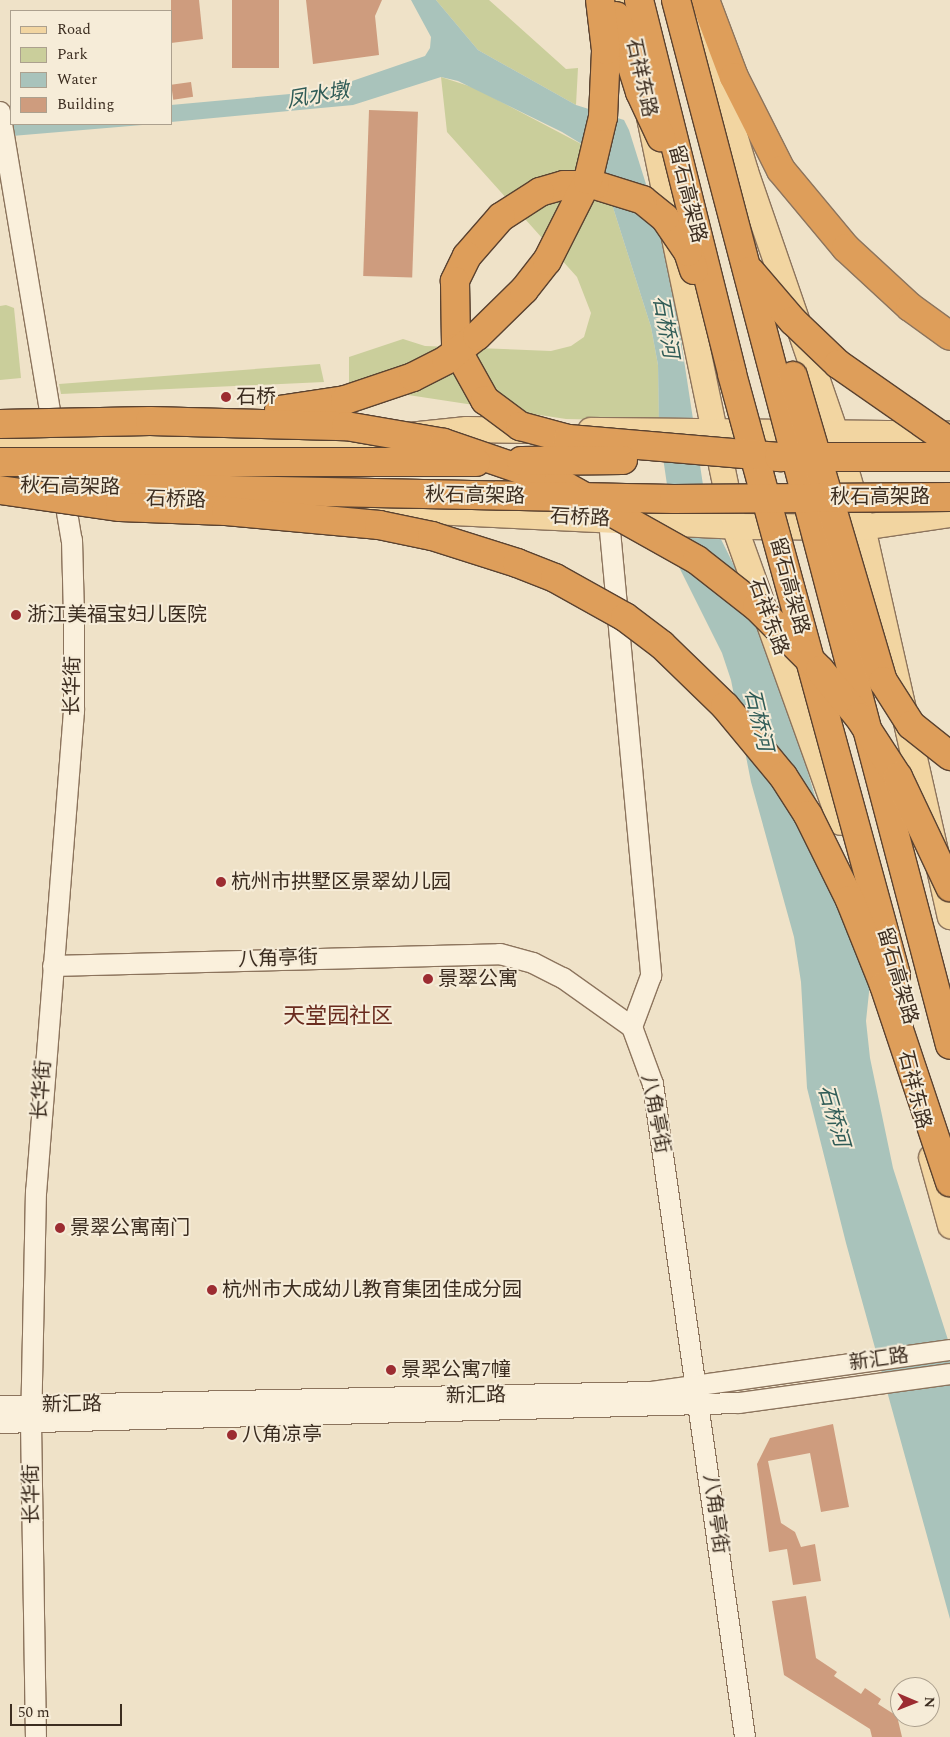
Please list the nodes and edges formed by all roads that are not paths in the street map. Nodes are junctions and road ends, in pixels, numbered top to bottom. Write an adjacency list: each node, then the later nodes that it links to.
1 (600, 0): 11 (highway, bridge)
2 (612, 0): 16 (highway, bridge)
3 (624, 0): 13 (main road, 石祥东路)
4 (639, 0): 31 (highway, 留石高架路, bridge)
5 (676, 0): 9 (highway, 留石高架路, bridge)
6 (693, 0): 14 (main road)
7 (705, 0): 10 (highway)
8 (0, 112): 18 (street, 长华街)
9 (709, 133): 32 (highway, bridge); 37 (highway, 留石高架路, bridge)
10 (950, 336)
11 (150, 421): 12 (highway, bridge); 33 (highway, bridge)
12 (0, 424)
13 (706, 431): 14 (main road); 18 (main road); 29 (main road, 石祥东路)
14 (835, 433): 15 (main road); 30 (main road)
15 (950, 434)
16 (950, 442)
17 (0, 445): 18 (main road)
18 (56, 445): 25 (street, 长华街)
19 (779, 457): 20 (highway, 秋石高架路, bridge); 21 (highway, 秋石高架路, bridge); 31 (highway, bridge)
20 (950, 457)
21 (0, 462)
22 (0, 488): 26 (highway, 秋石高架路, bridge); 39 (highway, bridge)
23 (950, 497): 26 (highway, 秋石高架路, bridge)
24 (0, 499): 25 (main road, 石桥路)
25 (65, 499): 28 (main road, 石桥路); 35 (street, 长华街)
26 (674, 499): 27 (highway, bridge)
27 (950, 514): 30 (main road, 石桥路)
28 (608, 520): 29 (main road, 石桥路); 36 (street)
29 (730, 526): 30 (main road, 石桥路); 40 (main road, 石祥东路)
30 (862, 527): 34 (main road)
31 (785, 573): 38 (highway, 留石高架路, bridge)
32 (950, 756)
33 (950, 887)
34 (950, 916)
35 (53, 966): 36 (street, 八角亭街); 46 (street, 长华街)
36 (632, 1027): 43 (street, 八角亭街)
37 (950, 1045)
38 (950, 1169)
39 (950, 1182)
40 (950, 1225)
41 (950, 1350): 43 (street, 新汇路)
42 (950, 1374): 44 (street, 新汇路)
43 (697, 1385): 44 (street, 八角亭街); 46 (street, 新汇路)
44 (700, 1405): 46 (street, 新汇路); 49 (street, 八角亭街)
45 (0, 1406): 46 (street, 新汇路)
46 (32, 1414): 47 (street, 新汇路); 48 (street, 长华街)
47 (0, 1423)
48 (36, 1737)
49 (745, 1737)

